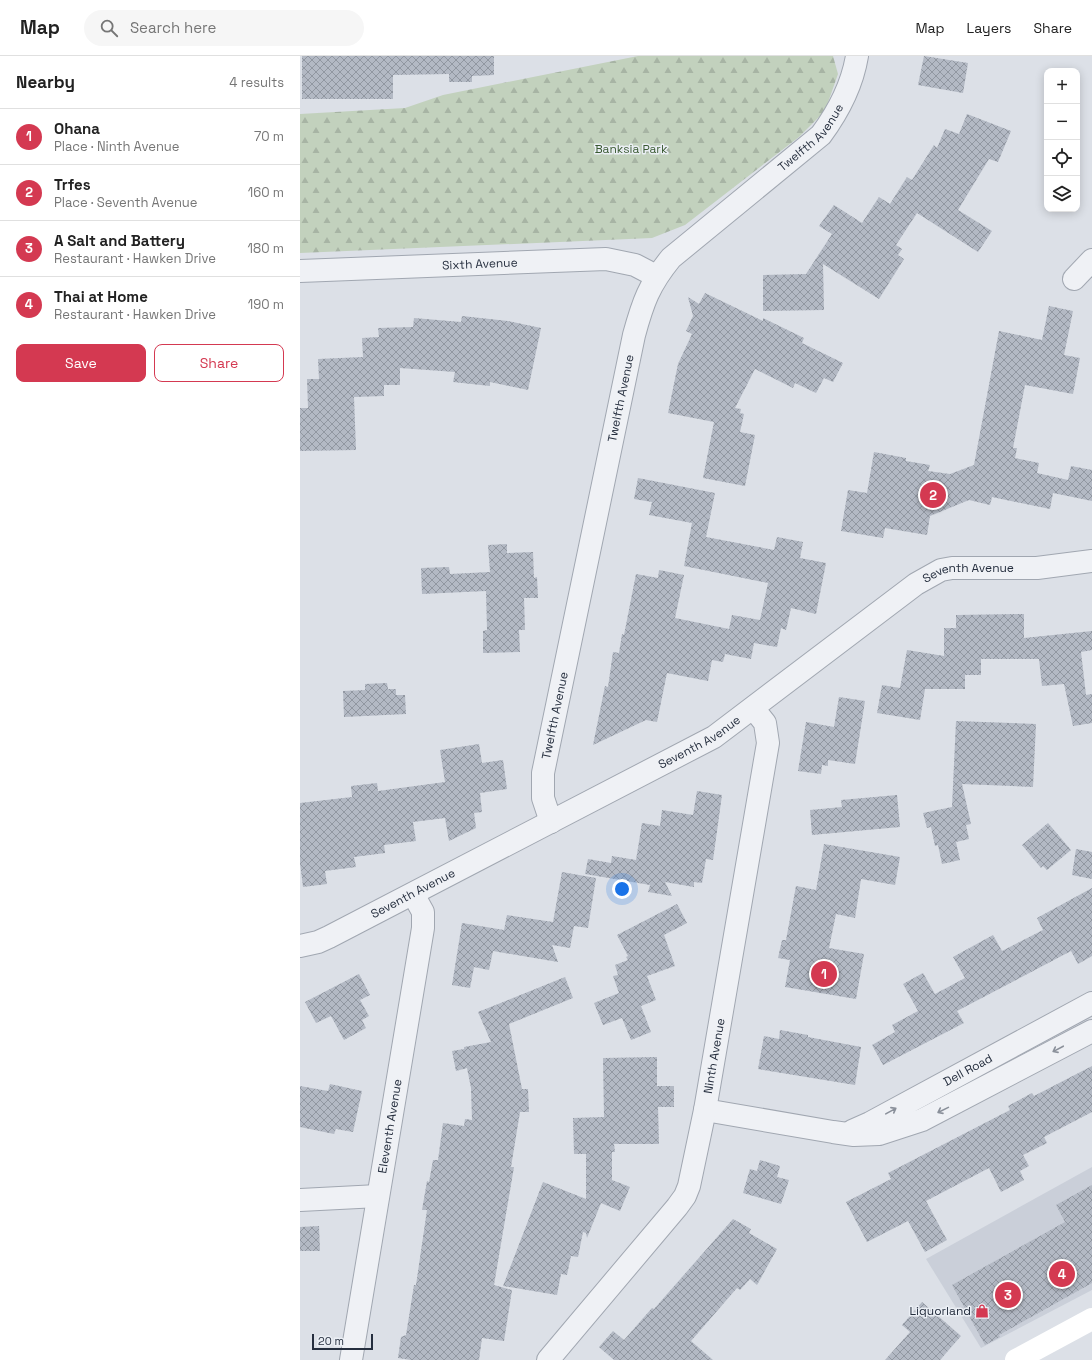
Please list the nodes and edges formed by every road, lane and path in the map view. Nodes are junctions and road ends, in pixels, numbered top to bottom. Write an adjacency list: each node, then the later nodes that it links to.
1 (857, 56): 4 (street, Twelfth Avenue)
2 (1092, 260): 5 (street)
3 (300, 271): 4 (street, Sixth Avenue)
4 (656, 276): 8 (street, Twelfth Avenue)
5 (1074, 279)
6 (1092, 561): 7 (street, Seventh Avenue)
7 (753, 708): 8 (street, Seventh Avenue); 13 (street, Ninth Avenue)
8 (551, 822): 9 (street, Seventh Avenue)
9 (413, 894): 10 (street, Seventh Avenue); 15 (street, Eleventh Avenue)
10 (300, 946)
11 (1092, 1004): 14 (street, Dell Road, one-way to 11)
12 (1092, 1031): 14 (street, Dell Road, one-way to 14)
13 (705, 1110): 14 (street, Dell Road); 19 (street, Ninth Avenue)
14 (843, 1133)
15 (378, 1196): 16 (street); 18 (street, Eleventh Avenue)
16 (300, 1200)
17 (1092, 1319): 20 (main road)
18 (351, 1360)
19 (548, 1360)
20 (1016, 1360)

